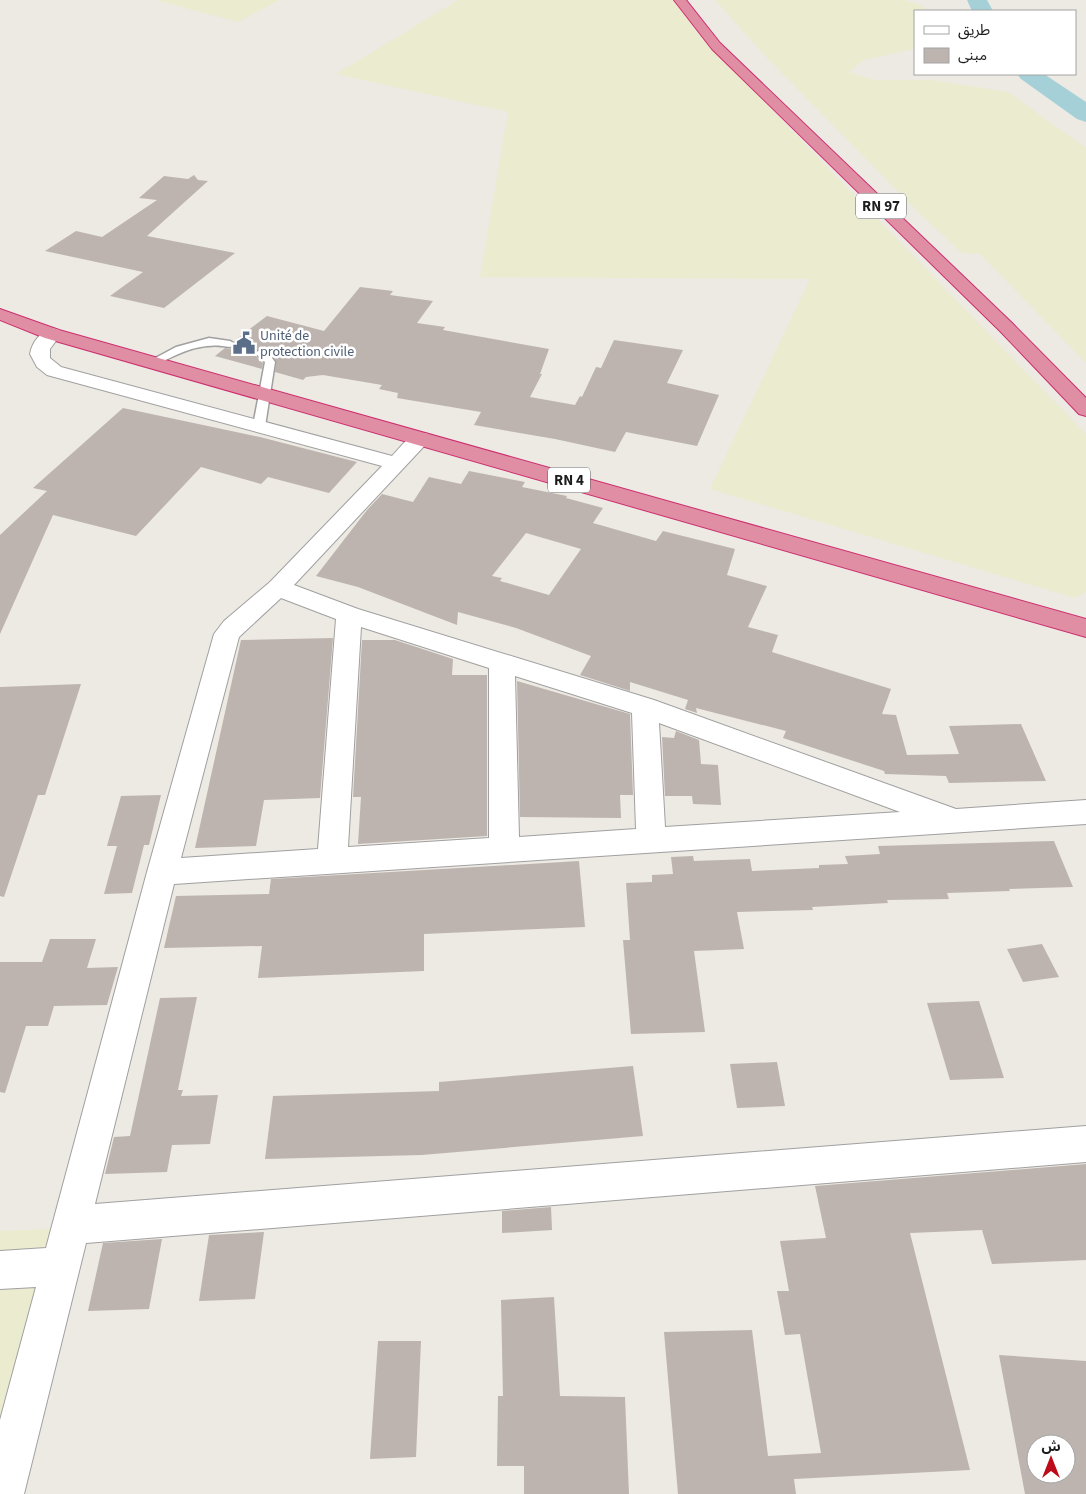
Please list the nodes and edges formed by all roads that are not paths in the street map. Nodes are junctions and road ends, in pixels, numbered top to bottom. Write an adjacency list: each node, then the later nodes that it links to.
1 (680, 0): 11 (highway, RN 97)
2 (694, 0): 5 (highway, RN 97)
3 (0, 314): 6 (highway, RN 4)
4 (0, 328): 6 (highway, RN 4)
5 (1033, 333)
6 (52, 334): 9 (highway, RN 4); 12 (street)
7 (230, 344): 9 (lane)
8 (260, 353): 10 (lane)
9 (151, 363): 10 (highway, RN 4)
10 (266, 394): 12 (lane); 13 (highway, RN 4)
11 (1086, 410)
12 (259, 426): 14 (street)
13 (421, 438): 14 (street); 17 (highway, RN 4)
14 (397, 464): 15 (street)
15 (278, 588): 16 (street); 25 (street)
16 (350, 615): 18 (street); 24 (street)
17 (1086, 628)
18 (502, 664): 19 (street); 23 (street)
19 (645, 707): 21 (street); 22 (street)
20 (1086, 812): 21 (street)
21 (956, 820): 22 (street)
22 (651, 840): 23 (street)
23 (504, 850): 24 (street)
24 (332, 861): 25 (street)
25 (162, 872): 27 (street)
26 (1086, 1144): 27 (street)
27 (72, 1225): 28 (street)
28 (61, 1266): 29 (street); 30 (street)
29 (0, 1270)
30 (2, 1494)

